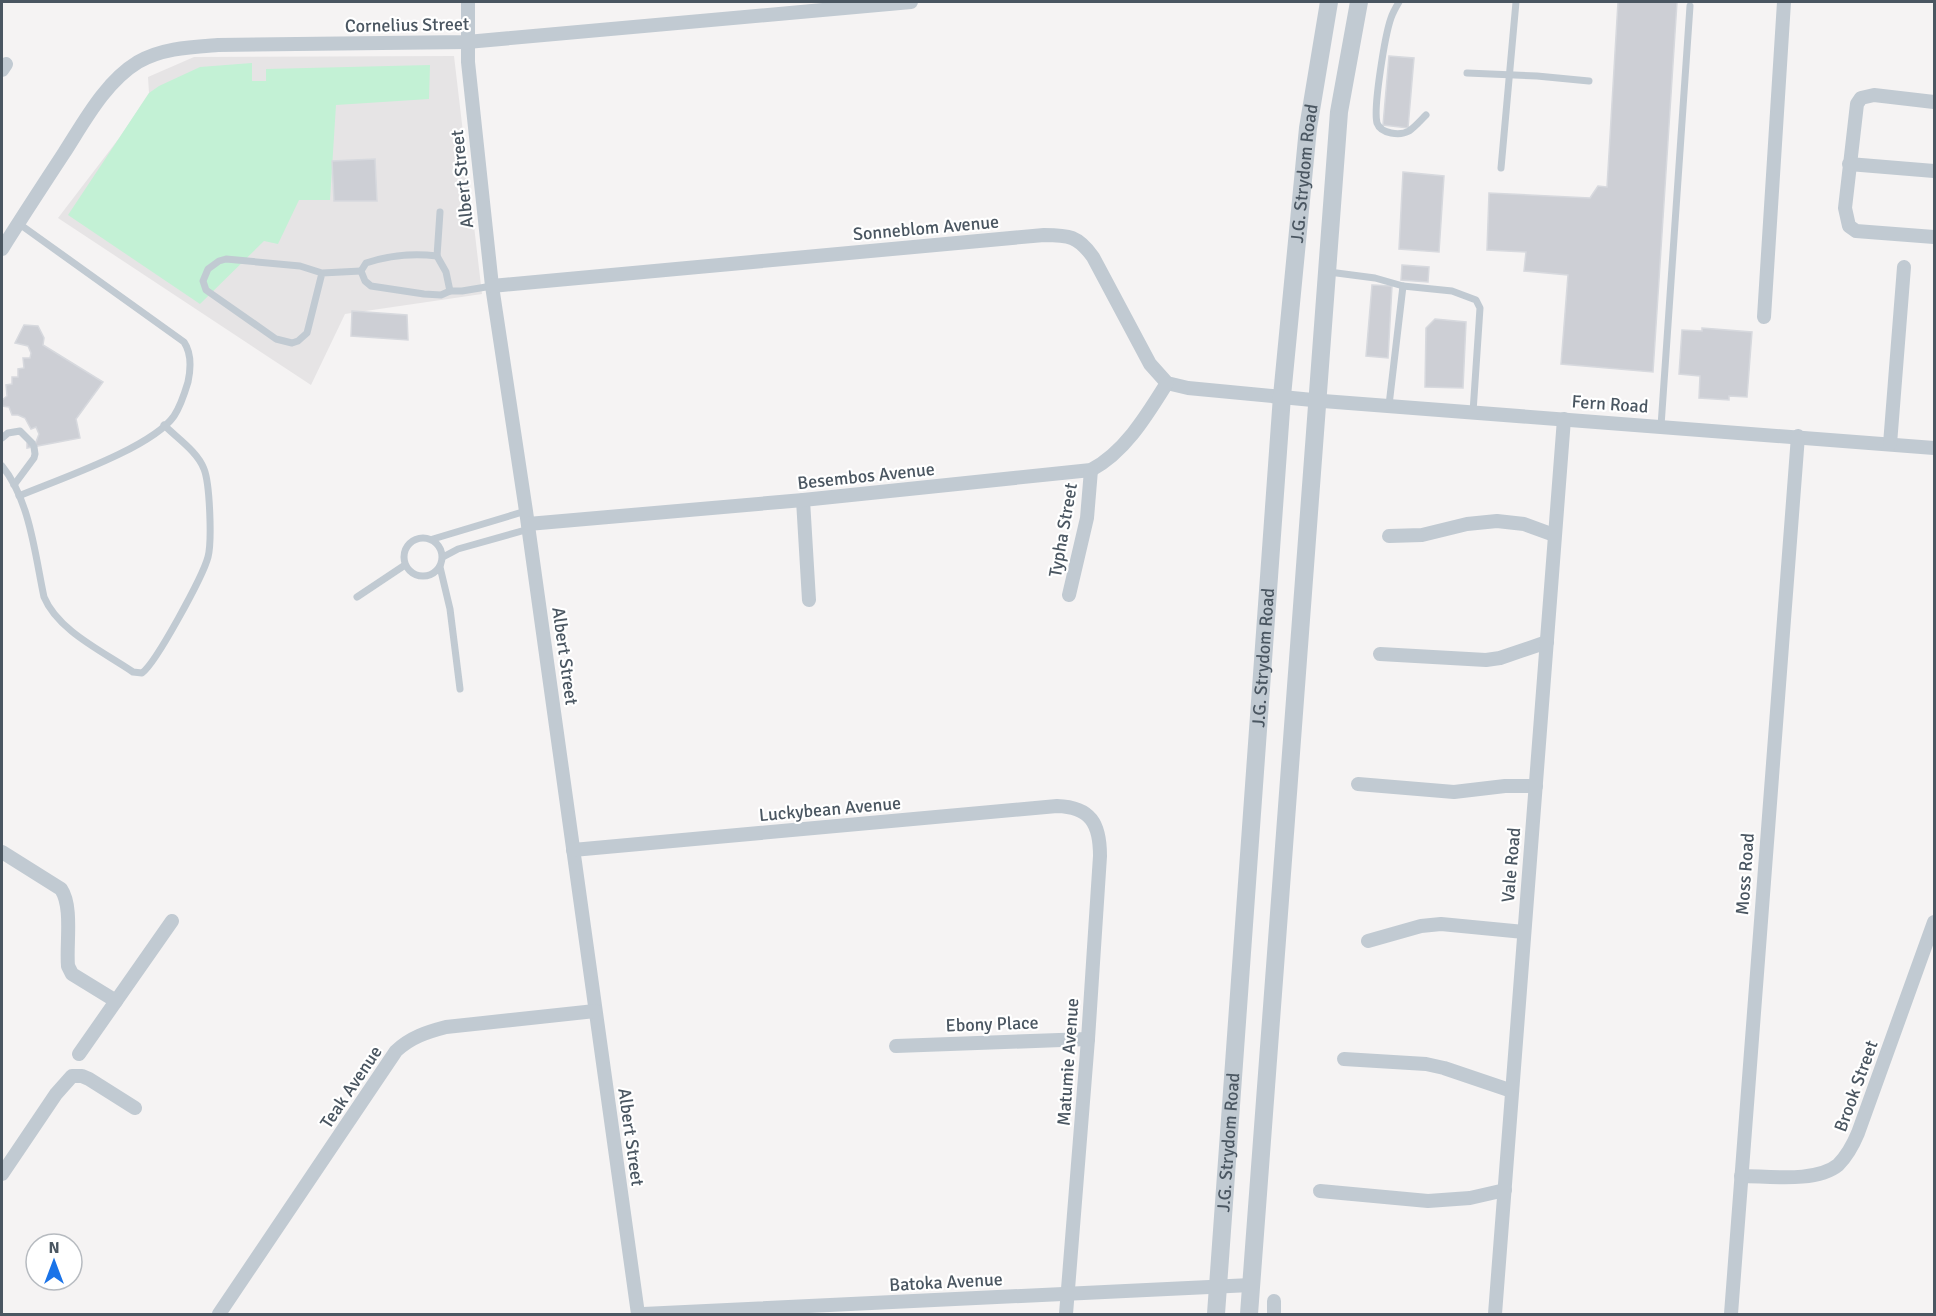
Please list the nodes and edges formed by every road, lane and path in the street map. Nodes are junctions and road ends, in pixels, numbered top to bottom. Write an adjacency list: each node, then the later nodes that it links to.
1 (468, 2): 9 (street, Albert Street)
2 (911, 2): 9 (street, Cornelius Street)
3 (1329, 2): 32 (street, J.G. Strydom Road)
4 (1359, 2): 25 (street, J.G. Strydom Road)
5 (1399, 2): 14 (lane)
6 (1516, 2): 11 (lane)
7 (1784, 2): 30 (street)
8 (1690, 6): 38 (lane)
9 (467, 42): 19 (street, Cornelius Street); 28 (street, Albert Street)
10 (1467, 73): 11 (lane)
11 (1511, 75): 12 (lane); 16 (lane)
12 (1589, 81)
13 (1935, 102): 15 (street)
14 (1426, 115)
15 (1849, 164): 17 (street); 20 (street)
16 (1501, 168)
17 (1935, 171)
18 (440, 212): 22 (lane)
19 (18, 223): 21 (street, Cornelius Street); 37 (lane)
20 (1935, 237)
21 (2, 249)
22 (437, 256): 24 (lane); 29 (lane)
23 (1904, 267): 41 (street)
24 (361, 271): 26 (lane); 29 (lane)
25 (1326, 272): 27 (lane); 33 (street, J.G. Strydom Road)
26 (322, 273): 26 (lane)
27 (1403, 285): 34 (lane); 35 (lane)
28 (492, 286): 29 (lane); 31 (street, Sonneblom Avenue); 48 (street, Albert Street)
29 (450, 291)
30 (1764, 317)
31 (1167, 383): 32 (street); 44 (street)
32 (1282, 396): 33 (street, Fern Road); 83 (street, J.G. Strydom Road)
33 (1318, 400): 34 (street, Fern Road); 82 (street, J.G. Strydom Road)
34 (1389, 405): 35 (street, Fern Road)
35 (1473, 412): 36 (street, Fern Road)
36 (1564, 419): 38 (street, Fern Road); 49 (street, Vale Road)
37 (164, 425): 46 (lane); 46 (lane)
38 (1661, 426): 39 (street, Fern Road)
39 (1798, 436): 41 (street, Fern Road); 79 (street, Moss Road)
40 (2, 438): 45 (lane)
41 (1890, 444): 42 (street, Fern Road)
42 (1935, 448)
43 (2, 466): 45 (lane)
44 (1091, 470): 47 (street, Besembos Avenue); 55 (street, Typha Street)
45 (14, 485): 46 (lane)
46 (19, 496)
47 (803, 500): 48 (street, Besembos Avenue); 57 (street)
48 (528, 521): 51 (lane); 52 (lane); 64 (street, Albert Street)
49 (1554, 535): 50 (street); 58 (street, Vale Road)
50 (1389, 536)
51 (433, 539): 52 (lane); 53 (lane)
52 (443, 557): 54 (lane)
53 (405, 566): 54 (lane); 56 (lane)
54 (440, 567): 60 (lane)
55 (1069, 595)
56 (357, 597)
57 (809, 600)
58 (1546, 642): 59 (street); 62 (street, Vale Road)
59 (1380, 654)
60 (460, 689)
61 (1358, 784): 62 (street)
62 (1536, 786): 68 (street, Vale Road)
63 (1088, 815): 64 (street, Luckybean Avenue); 72 (street, Matumie Avenue)
64 (573, 850): 71 (street, Albert Street)
65 (2, 852): 70 (street)
66 (172, 921): 70 (street)
67 (1935, 922): 79 (street, Brook Street)
68 (1524, 932): 69 (street); 76 (street, Vale Road)
69 (1368, 942)
70 (116, 1001): 74 (street)
71 (595, 1011): 85 (street, Teak Avenue); 86 (street, Albert Street)
72 (1088, 1039): 73 (street, Ebony Place); 84 (street, Matumie Avenue)
73 (896, 1046)
74 (79, 1054)
75 (1344, 1059): 76 (street)
76 (1512, 1091): 80 (street, Vale Road)
77 (135, 1108): 78 (street)
78 (2, 1174)
79 (1740, 1176): 91 (street, Moss Road)
80 (1505, 1190): 81 (street); 90 (street, Vale Road)
81 (1320, 1191)
82 (1251, 1285): 83 (street, Batoka Avenue); 89 (street, J.G. Strydom Road)
83 (1218, 1286): 84 (street, Batoka Avenue); 88 (street, J.G. Strydom Road)
84 (1068, 1294): 86 (street, Batoka Avenue); 87 (street, Matumie Avenue)
85 (219, 1314)
86 (640, 1314)
87 (1066, 1314)
88 (1216, 1314)
89 (1249, 1314)
90 (1496, 1314)
91 (1731, 1314)

